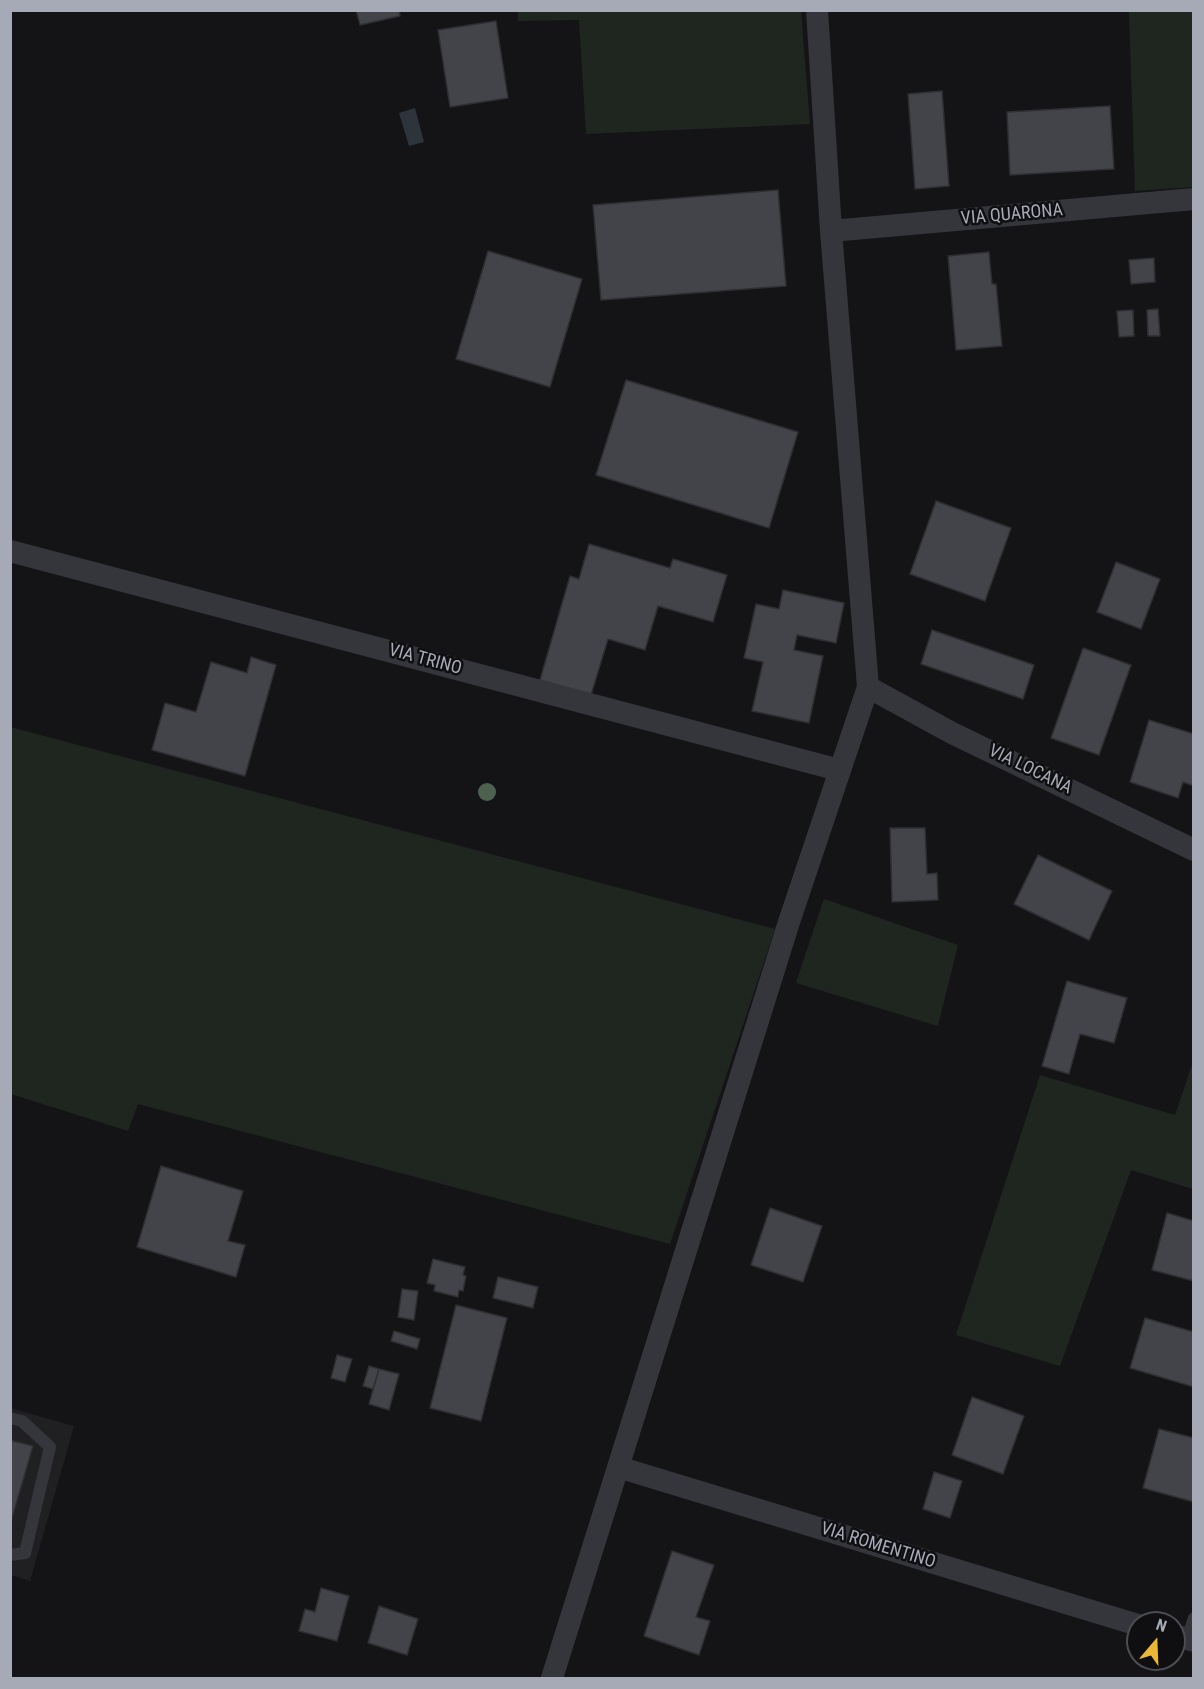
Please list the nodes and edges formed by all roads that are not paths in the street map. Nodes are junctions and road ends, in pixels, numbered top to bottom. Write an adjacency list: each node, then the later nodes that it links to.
1 (817, 10): 3 (street)
2 (1194, 199): 3 (street, VIA QUARONA)
3 (831, 231): 5 (street)
4 (10, 551): 6 (street, VIA TRINO)
5 (868, 687): 6 (street); 7 (street, VIA LOCANA)
6 (839, 770): 9 (street)
7 (1194, 850)
8 (10, 1418): 10 (lane)
9 (618, 1467): 12 (street, VIA ROMENTINO); 14 (street)
10 (10, 1555)
11 (1194, 1618): 13 (lane)
12 (1126, 1621)
13 (1186, 1637)
14 (552, 1678)

